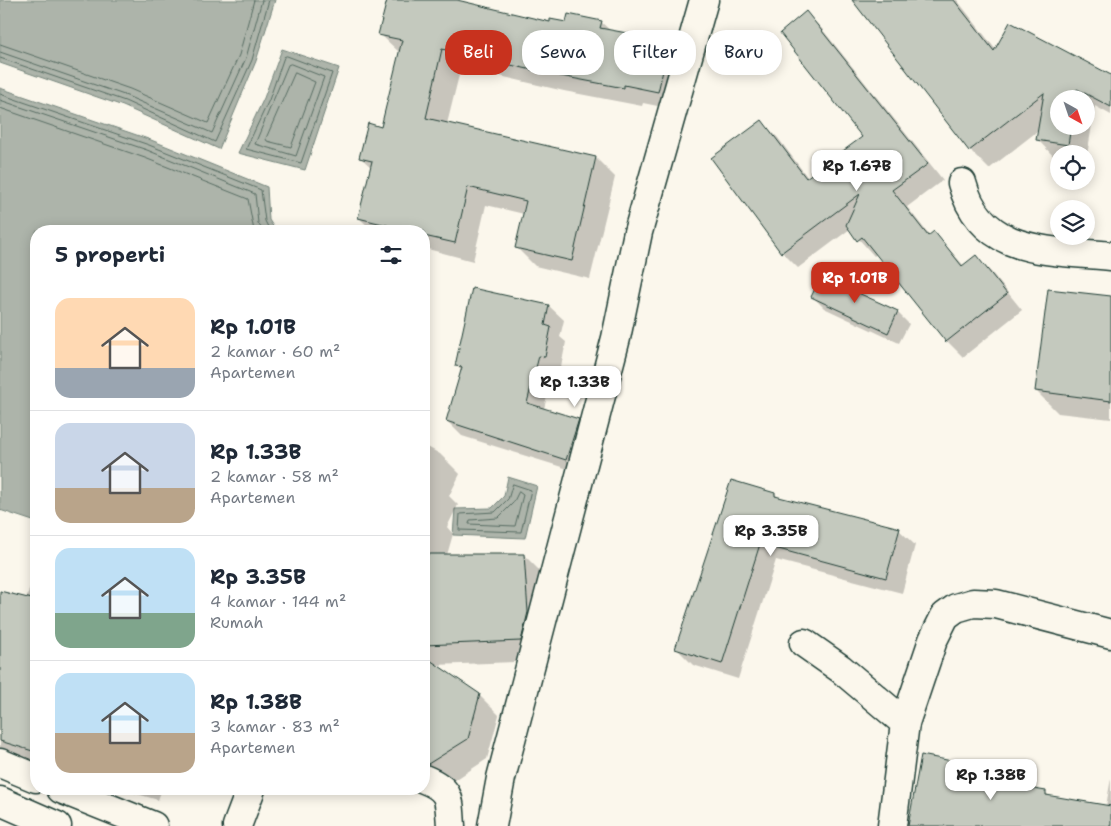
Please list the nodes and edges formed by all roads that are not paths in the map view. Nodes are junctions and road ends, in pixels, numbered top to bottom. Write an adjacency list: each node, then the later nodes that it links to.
1 (704, 0): 17 (main road)
2 (962, 183): 3 (main road)
3 (1111, 256)
4 (1111, 634): 6 (main road)
5 (804, 642): 6 (main road)
6 (905, 723): 18 (main road)
7 (0, 763): 8 (main road)
8 (30, 776)
9 (430, 782): 16 (main road)
10 (77, 795): 14 (main road)
11 (249, 795): 15 (main road)
12 (0, 802): 13 (main road)
13 (57, 826)
14 (153, 826)
15 (237, 826)
16 (451, 826)
17 (492, 826)
18 (892, 826)

